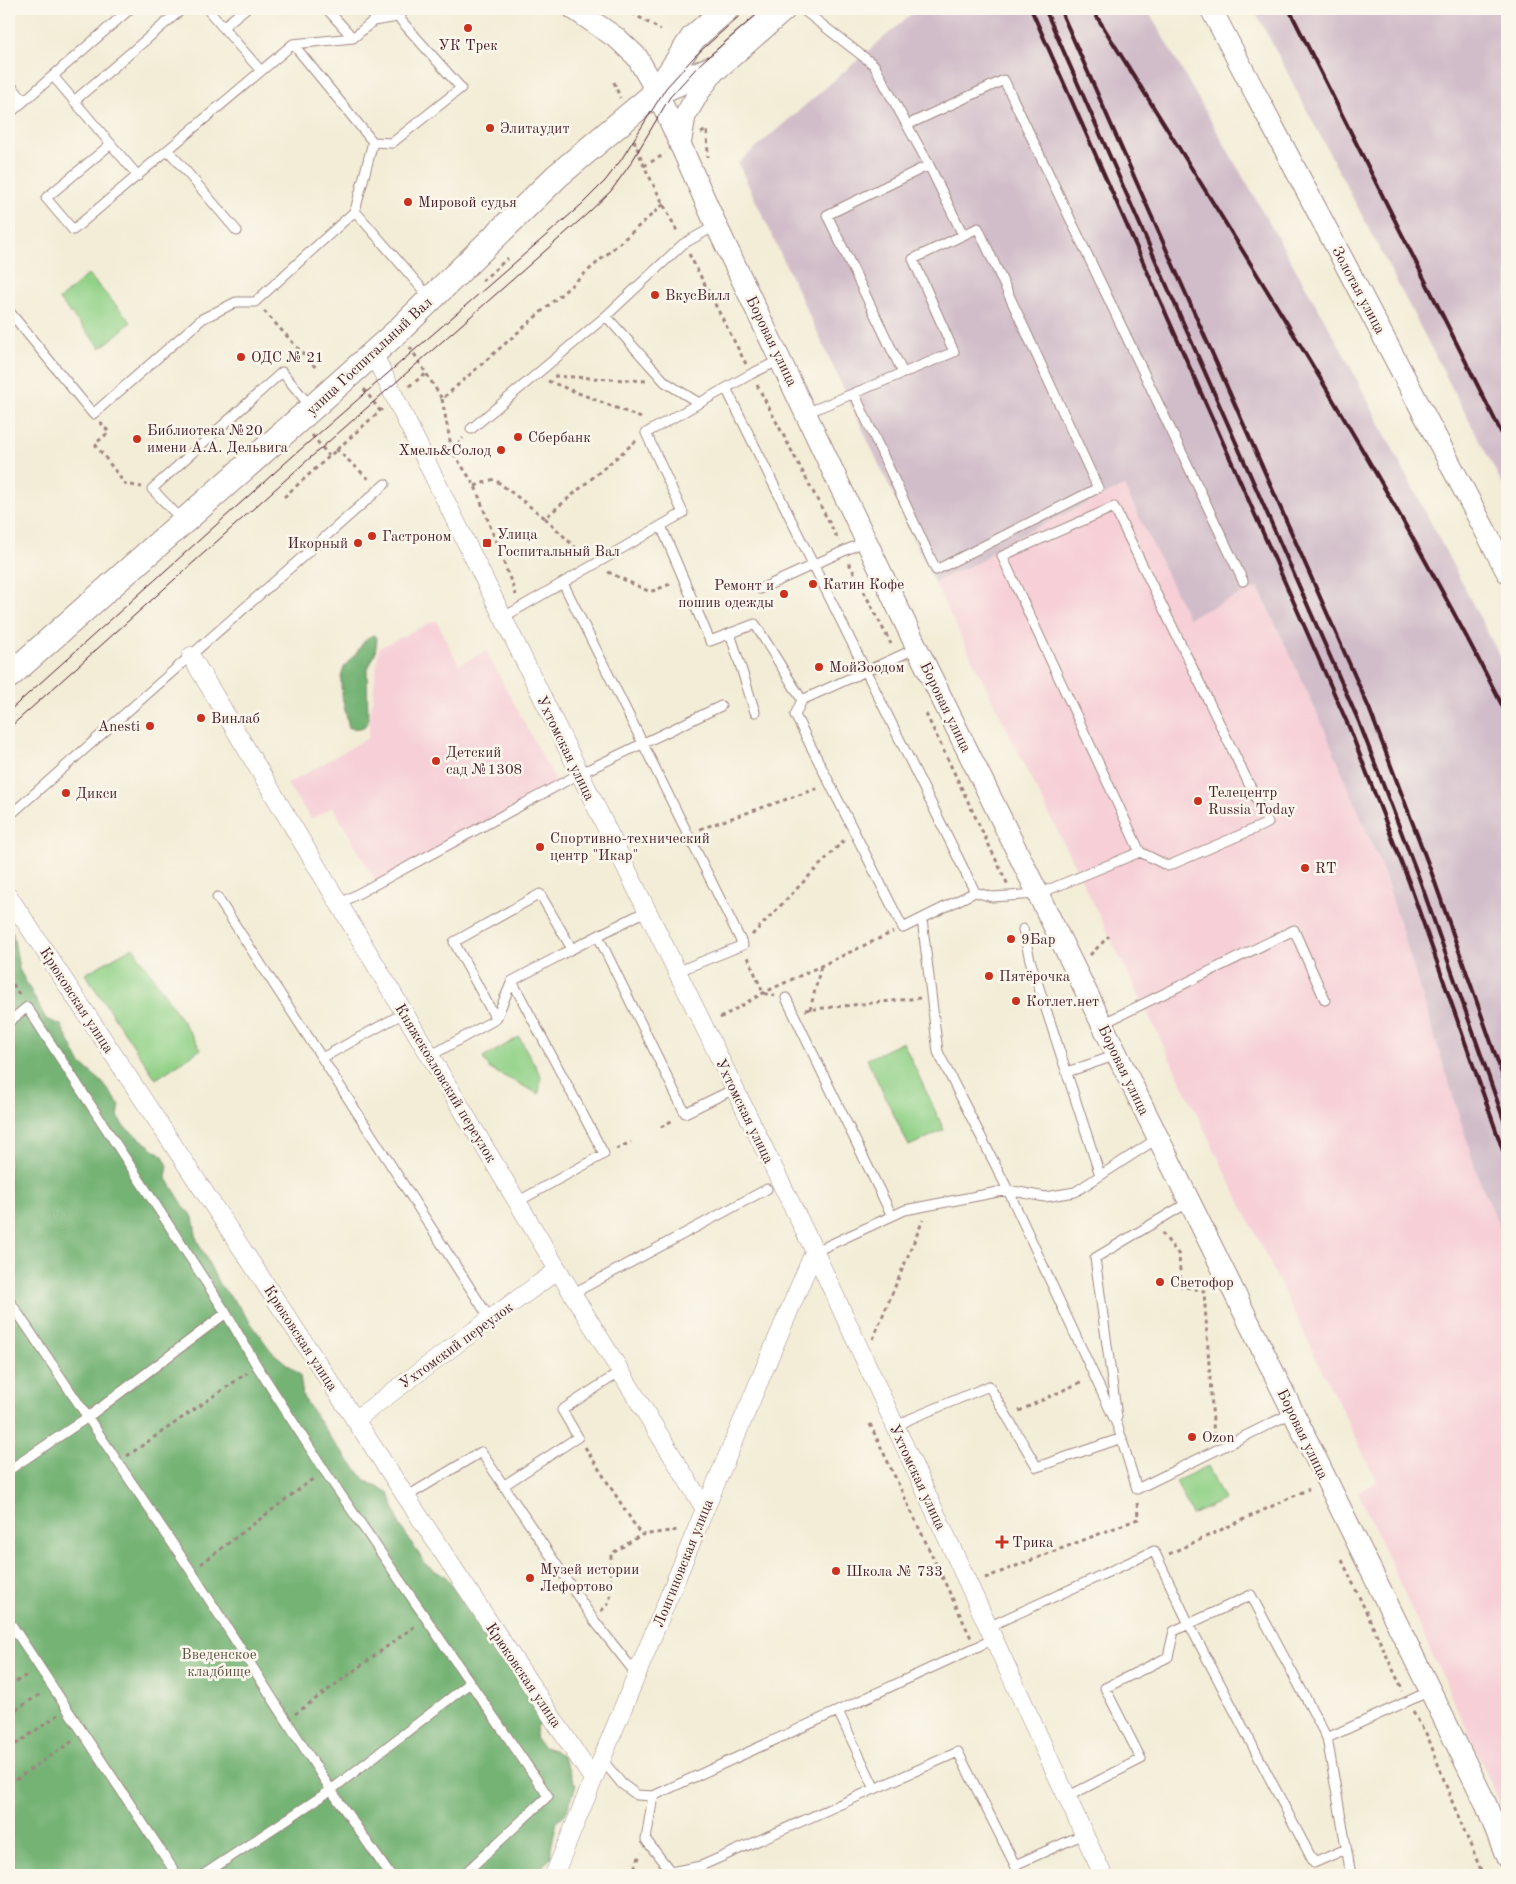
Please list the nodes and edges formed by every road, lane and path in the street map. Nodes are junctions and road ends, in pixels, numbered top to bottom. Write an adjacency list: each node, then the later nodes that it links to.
1 (130, 9): 20 (lane)
2 (182, 9): 23 (lane)
3 (207, 9): 14 (lane)
4 (244, 9): 14 (lane)
5 (327, 9): 16 (lane)
6 (406, 9): 13 (lane)
7 (574, 9): 22 (street, Боровая улица)
8 (625, 9): 15 (path)
9 (726, 9): 22 (main road, улица Госпитальный Вал)
10 (783, 9): 18 (main road, улица Госпитальный Вал)
11 (802, 9): 26 (lane)
12 (1212, 9): 73 (street, Золотая улица)
13 (398, 17): 16 (lane); 27 (lane)
14 (223, 27): 19 (lane)
15 (661, 30)
16 (353, 38): 17 (lane)
17 (293, 44): 19 (lane); 27 (lane)
18 (718, 66): 22 (main road, улица Госпитальный Вал); 29 (street)
19 (261, 71): 30 (lane)
20 (53, 76): 23 (lane); 24 (lane)
21 (9, 83): 24 (lane)
22 (657, 92): 29 (street, Боровая улица); 38 (main road, улица Госпитальный Вал)
23 (74, 101): 28 (lane)
24 (24, 102): 25 (lane)
25 (9, 114)
26 (907, 124): 31 (lane); 74 (lane)
27 (373, 142): 34 (lane)
28 (111, 144): 32 (lane); 32 (lane)
29 (680, 145): 35 (street, Боровая улица)
30 (168, 150): 32 (lane); 36 (lane)
31 (929, 165): 37 (lane); 46 (lane)
32 (138, 176)
33 (664, 204): 47 (path)
34 (355, 211): 38 (lane); 39 (lane)
35 (716, 226): 41 (lane); 44 (street, Боровая улица)
36 (237, 232)
37 (963, 235): 46 (lane); 52 (lane)
38 (431, 299): 43 (main road, улица Госпитальный Вал)
39 (255, 302): 45 (path); 58 (lane)
40 (9, 312): 58 (lane)
41 (606, 316): 48 (lane); 49 (lane)
42 (410, 346): 47 (path)
43 (373, 353): 59 (main road, улица Госпитальный Вал); 77 (street, Ухтомская улица)
44 (781, 360): 51 (lane); 57 (street, Боровая улица)
45 (317, 369)
46 (903, 372): 52 (lane)
47 (426, 374): 50 (path)
48 (533, 375): 49 (path); 60 (path); 61 (lane)
49 (665, 382): 54 (lane)
50 (409, 386)
51 (726, 388): 54 (lane); 72 (lane)
52 (854, 393): 57 (lane)
53 (358, 394): 56 (path)
54 (699, 403): 60 (lane)
55 (384, 407): 56 (path)
56 (380, 411): 63 (path)
57 (806, 413): 71 (street, Боровая улица)
58 (93, 414): 67 (path)
59 (315, 418): 64 (path); 67 (lane); 69 (main road, улица Госпитальный Вал)
60 (660, 425): 62 (lane)
61 (471, 429)
62 (646, 433): 65 (path); 70 (lane)
63 (336, 449): 64 (path); 66 (path)
64 (329, 456): 68 (path)
65 (475, 486)
66 (383, 487): 80 (lane)
67 (152, 489): 69 (lane)
68 (284, 497)
69 (184, 522): 82 (main road, улица Госпитальный Вал)
70 (661, 526): 75 (lane); 78 (lane)
71 (866, 541): 72 (lane); 79 (street, Боровая улица)
72 (814, 564): 76 (lane); 81 (lane)
73 (1507, 572)
74 (1244, 581)
75 (563, 583): 77 (lane); 86 (lane)
76 (760, 589)
77 (502, 618): 87 (street, Ухтомская улица)
78 (730, 633): 83 (lane); 85 (lane)
79 (917, 648): 81 (lane); 94 (street, Боровая улица)
80 (191, 656): 89 (lane); 97 (street, Княжекозловский переулок)
81 (865, 671): 83 (lane); 93 (lane)
82 (9, 676)
83 (802, 700): 88 (lane)
84 (721, 706): 86 (lane)
85 (755, 712)
86 (643, 744): 87 (lane); 91 (lane)
87 (579, 774): 97 (lane); 98 (street, Ухтомская улица)
88 (830, 784): 90 (lane); 91 (path)
89 (9, 816)
90 (853, 830): 100 (lane); 104 (path)
91 (688, 834): 104 (lane)
92 (1140, 852): 92 (lane); 94 (lane)
93 (975, 892): 94 (lane); 99 (lane)
94 (1038, 894): 122 (street, Боровая улица)
95 (9, 897): 151 (street, Крюковская улица)
96 (218, 897): 126 (lane)
97 (339, 904): 118 (street, Княжекозловский переулок)
98 (646, 911): 102 (lane); 108 (street, Ухтомская улица)
99 (922, 919): 100 (lane); 112 (lane)
100 (903, 928): 107 (path)
101 (1024, 929): 127 (lane)
102 (598, 936): 105 (lane); 128 (lane)
103 (1109, 936): 106 (path)
104 (743, 945): 108 (lane); 111 (path)
105 (572, 949): 110 (lane); 119 (lane)
106 (1086, 960)
107 (821, 966): 111 (path); 116 (path)
108 (676, 972): 128 (street, Ухтомская улица)
109 (9, 977): 115 (path)
110 (512, 981): 119 (lane); 133 (lane)
111 (763, 993): 113 (path); 120 (path)
112 (931, 996): 116 (path); 132 (lane)
113 (786, 998): 117 (lane)
114 (1325, 1000): 122 (lane)
115 (27, 1007): 121 (lane); 142 (lane)
116 (810, 1009): 117 (path); 123 (path)
117 (792, 1011): 123 (lane)
118 (404, 1013): 125 (street, Княжекозловский переулок); 126 (lane)
119 (496, 1019): 125 (lane)
120 (719, 1019)
121 (9, 1022)
122 (1102, 1024): 124 (street, Боровая улица)
123 (803, 1035): 136 (lane)
124 (1117, 1055): 127 (lane); 129 (street, Боровая улица)
125 (430, 1056): 133 (street, Княжекозловский переулок)
126 (322, 1058): 143 (lane)
127 (1067, 1072): 130 (lane)
128 (734, 1089): 138 (street, Ухтомская улица)
129 (1158, 1138): 130 (lane); 134 (street, Боровая улица)
130 (1100, 1175): 132 (lane)
131 (767, 1189): 140 (lane)
132 (1008, 1190): 135 (lane); 147 (lane)
133 (517, 1202): 139 (street, Княжекозловский переулок)
134 (1189, 1202): 137 (lane); 148 (street, Боровая улица)
135 (929, 1206): 136 (lane); 144 (path)
136 (892, 1216): 138 (lane)
137 (1154, 1223): 154 (lane); 157 (path)
138 (814, 1252): 153 (street, Ухтомская улица); 164 (street, Лонгиновская улица)
139 (558, 1270): 140 (street, Княжекозловский переулок); 143 (street, Ухтомский переулок)
140 (572, 1294): 146 (street, Княжекозловский переулок)
141 (9, 1300): 150 (lane)
142 (226, 1313): 145 (lane); 150 (lane)
143 (490, 1319): 151 (street, Ухтомский переулок)
144 (873, 1340)
145 (258, 1366): 158 (path); 160 (lane)
146 (620, 1372): 155 (lane); 164 (street, Княжекозловский переулок)
147 (1094, 1376): 149 (path); 154 (lane)
148 (1292, 1413): 157 (lane); 180 (street, Боровая улица)
149 (1007, 1416): 153 (lane); 156 (lane)
150 (88, 1417): 158 (lane); 159 (lane)
151 (355, 1420): 163 (street, Крюковская улица)
152 (870, 1424): 169 (path)
153 (896, 1427): 174 (street, Ухтомская улица)
154 (1118, 1427): 156 (lane)
155 (578, 1437): 161 (lane); 166 (path)
156 (1122, 1438): 162 (lane)
157 (1215, 1451): 162 (lane)
158 (118, 1462): 167 (lane)
159 (9, 1470)
160 (324, 1470): 167 (path); 170 (lane)
161 (504, 1486): 163 (lane); 171 (lane)
162 (1137, 1489): 168 (path)
163 (406, 1497): 190 (street, Крюковская улица)
164 (705, 1510): 176 (street, Лонгиновская улица)
165 (679, 1530): 166 (path)
166 (641, 1535): 171 (path)
167 (191, 1572): 185 (lane)
168 (984, 1578)
169 (949, 1594)
170 (426, 1618): 177 (lane); 185 (path)
171 (594, 1619): 176 (lane)
172 (9, 1622): 175 (lane)
173 (1189, 1624): 174 (lane); 187 (lane); 195 (lane); 198 (lane)
174 (991, 1633): 183 (lane); 195 (street, Ухтомская улица)
175 (39, 1667): 178 (path); 179 (lane)
176 (637, 1675): 189 (street, Лонгиновская улица)
177 (470, 1684): 193 (lane); 205 (lane)
178 (9, 1686)
179 (52, 1687): 182 (lane); 184 (path)
180 (1430, 1691): 181 (lane); 199 (street, Боровая улица)
181 (1407, 1701): 187 (lane); 211 (path)
182 (67, 1709): 186 (lane); 188 (path)
183 (838, 1711): 192 (lane); 194 (lane)
184 (9, 1714)
185 (286, 1720): 193 (lane)
186 (83, 1734): 191 (path); 202 (lane)
187 (1326, 1738): 198 (lane)
188 (9, 1749)
189 (602, 1760): 190 (street, Лонгиновская улица); 194 (lane)
190 (593, 1779): 206 (street, Лонгиновская улица)
191 (9, 1784)
192 (875, 1789): 200 (lane); 201 (lane)
193 (331, 1790): 203 (lane); 204 (lane)
194 (653, 1796): 197 (lane)
195 (1067, 1797): 196 (street, Ухтомская улица)
196 (1084, 1834): 200 (lane); 209 (street, Ухтомская улица)
197 (646, 1840): 201 (lane); 207 (path)
198 (1346, 1849): 210 (lane)
199 (1507, 1858)
200 (1015, 1865): 208 (lane)
201 (670, 1873)
202 (177, 1875)
203 (203, 1875)
204 (390, 1875)
205 (463, 1875)
206 (554, 1875)
207 (631, 1875)
208 (1019, 1875)
209 (1103, 1875)
210 (1350, 1875)
211 (1483, 1875)

